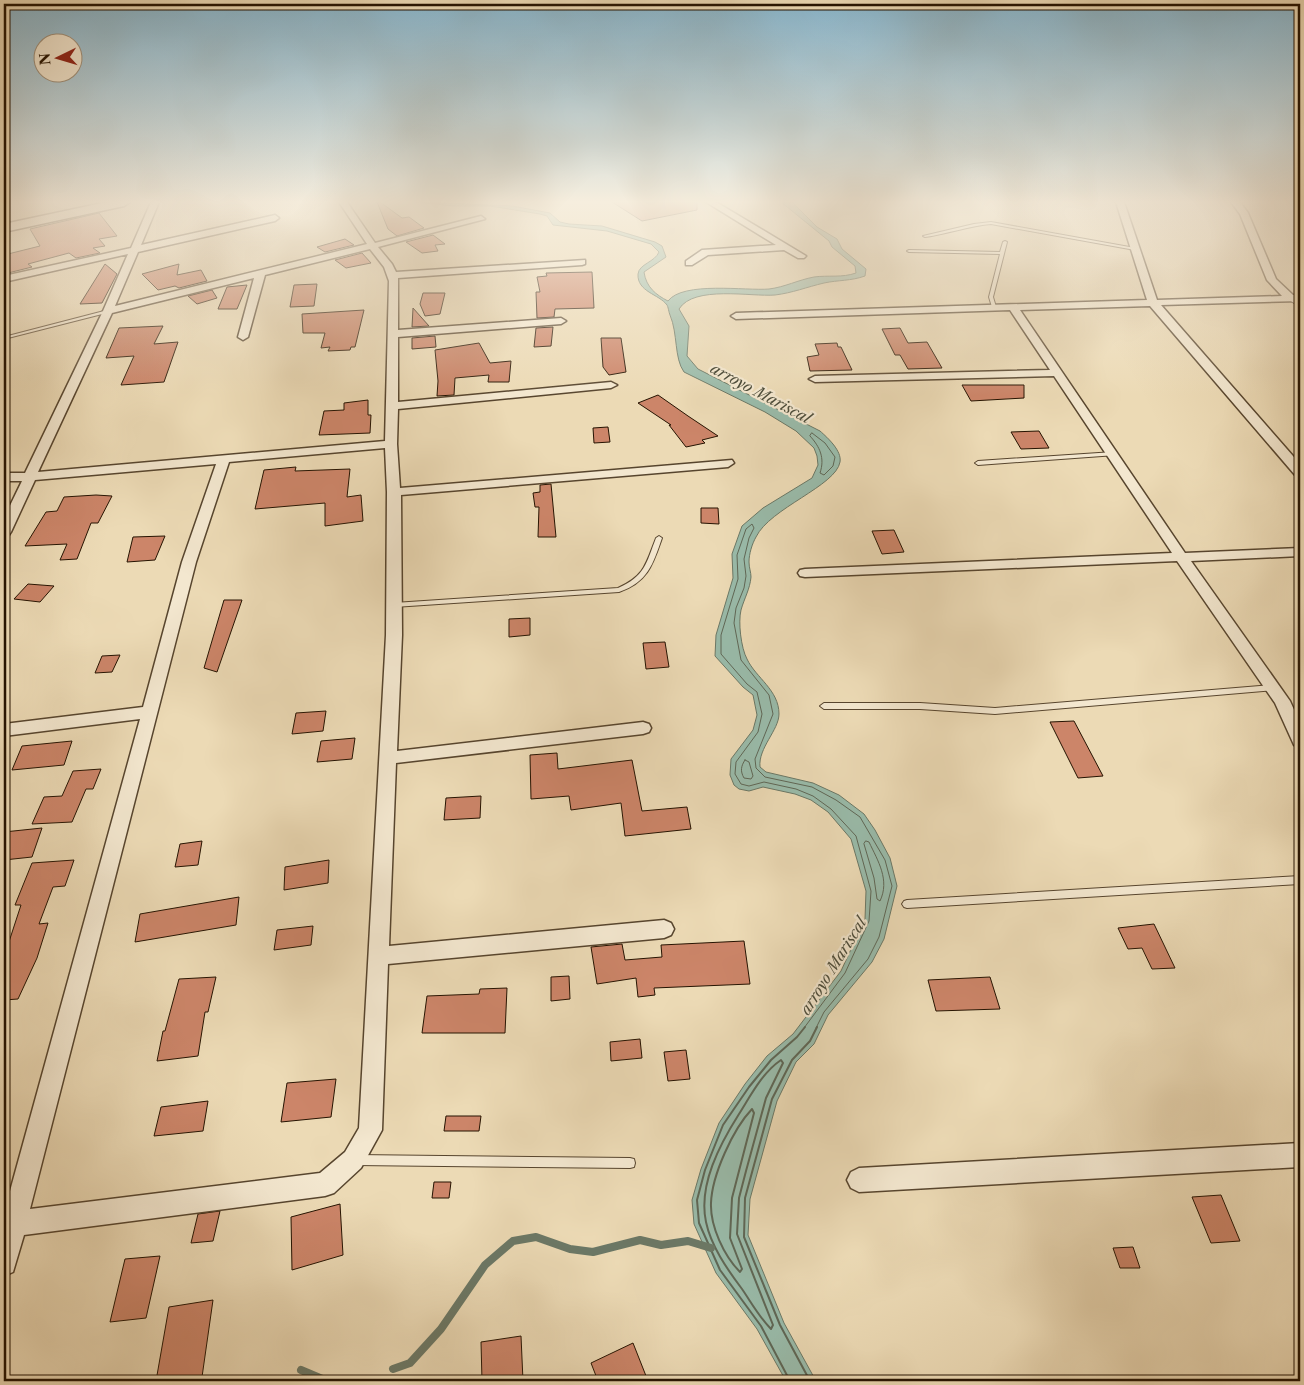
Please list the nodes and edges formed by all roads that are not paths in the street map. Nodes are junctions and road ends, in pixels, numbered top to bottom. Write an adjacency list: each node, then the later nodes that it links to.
1 (59, 267): 11 (street)
2 (127, 267): 17 (street)
3 (294, 267): 9 (street)
4 (389, 267): 10 (street)
5 (515, 267): 10 (street)
6 (999, 267): 16 (lane)
7 (1141, 267): 13 (street)
8 (1266, 267): 12 (street)
9 (260, 275): 17 (street); 21 (street)
10 (393, 275): 20 (street)
11 (4, 279)
12 (1295, 298): 13 (street); 15 (lane)
13 (1153, 303): 14 (street); 32 (street)
14 (1012, 306): 16 (street); 23 (street)
15 (1300, 306)
16 (994, 307): 18 (street)
17 (108, 312): 22 (lane); 34 (street)
18 (736, 316)
19 (561, 321): 20 (street)
20 (393, 334): 26 (street)
21 (243, 336)
22 (4, 338)
23 (1058, 373): 24 (street); 28 (street)
24 (815, 379)
25 (611, 384): 26 (street)
26 (392, 406): 27 (street)
27 (391, 444): 29 (street); 35 (street)
28 (1114, 454): 31 (lane); 39 (street)
29 (224, 460): 34 (street); 44 (street)
30 (728, 463): 35 (street)
31 (978, 463)
32 (1300, 472)
33 (4, 477): 34 (street)
34 (29, 477): 36 (street)
35 (394, 492): 41 (street)
36 (4, 532)
37 (659, 538): 41 (lane)
38 (1300, 552): 39 (street)
39 (1182, 558): 40 (street); 42 (street)
40 (805, 573)
41 (394, 605): 48 (street)
42 (1272, 688): 43 (lane); 47 (street)
43 (824, 706)
44 (150, 712): 46 (street); 57 (street)
45 (643, 728): 48 (street)
46 (4, 730)
47 (1300, 740)
48 (389, 758): 52 (street)
49 (1300, 880): 50 (lane)
50 (907, 904)
51 (664, 929): 52 (street)
52 (377, 956): 54 (street)
53 (1300, 1155): 56 (street)
54 (353, 1160): 55 (lane); 57 (street)
55 (630, 1163)
56 (859, 1180)
57 (9, 1224): 58 (street)
58 (4, 1262)

